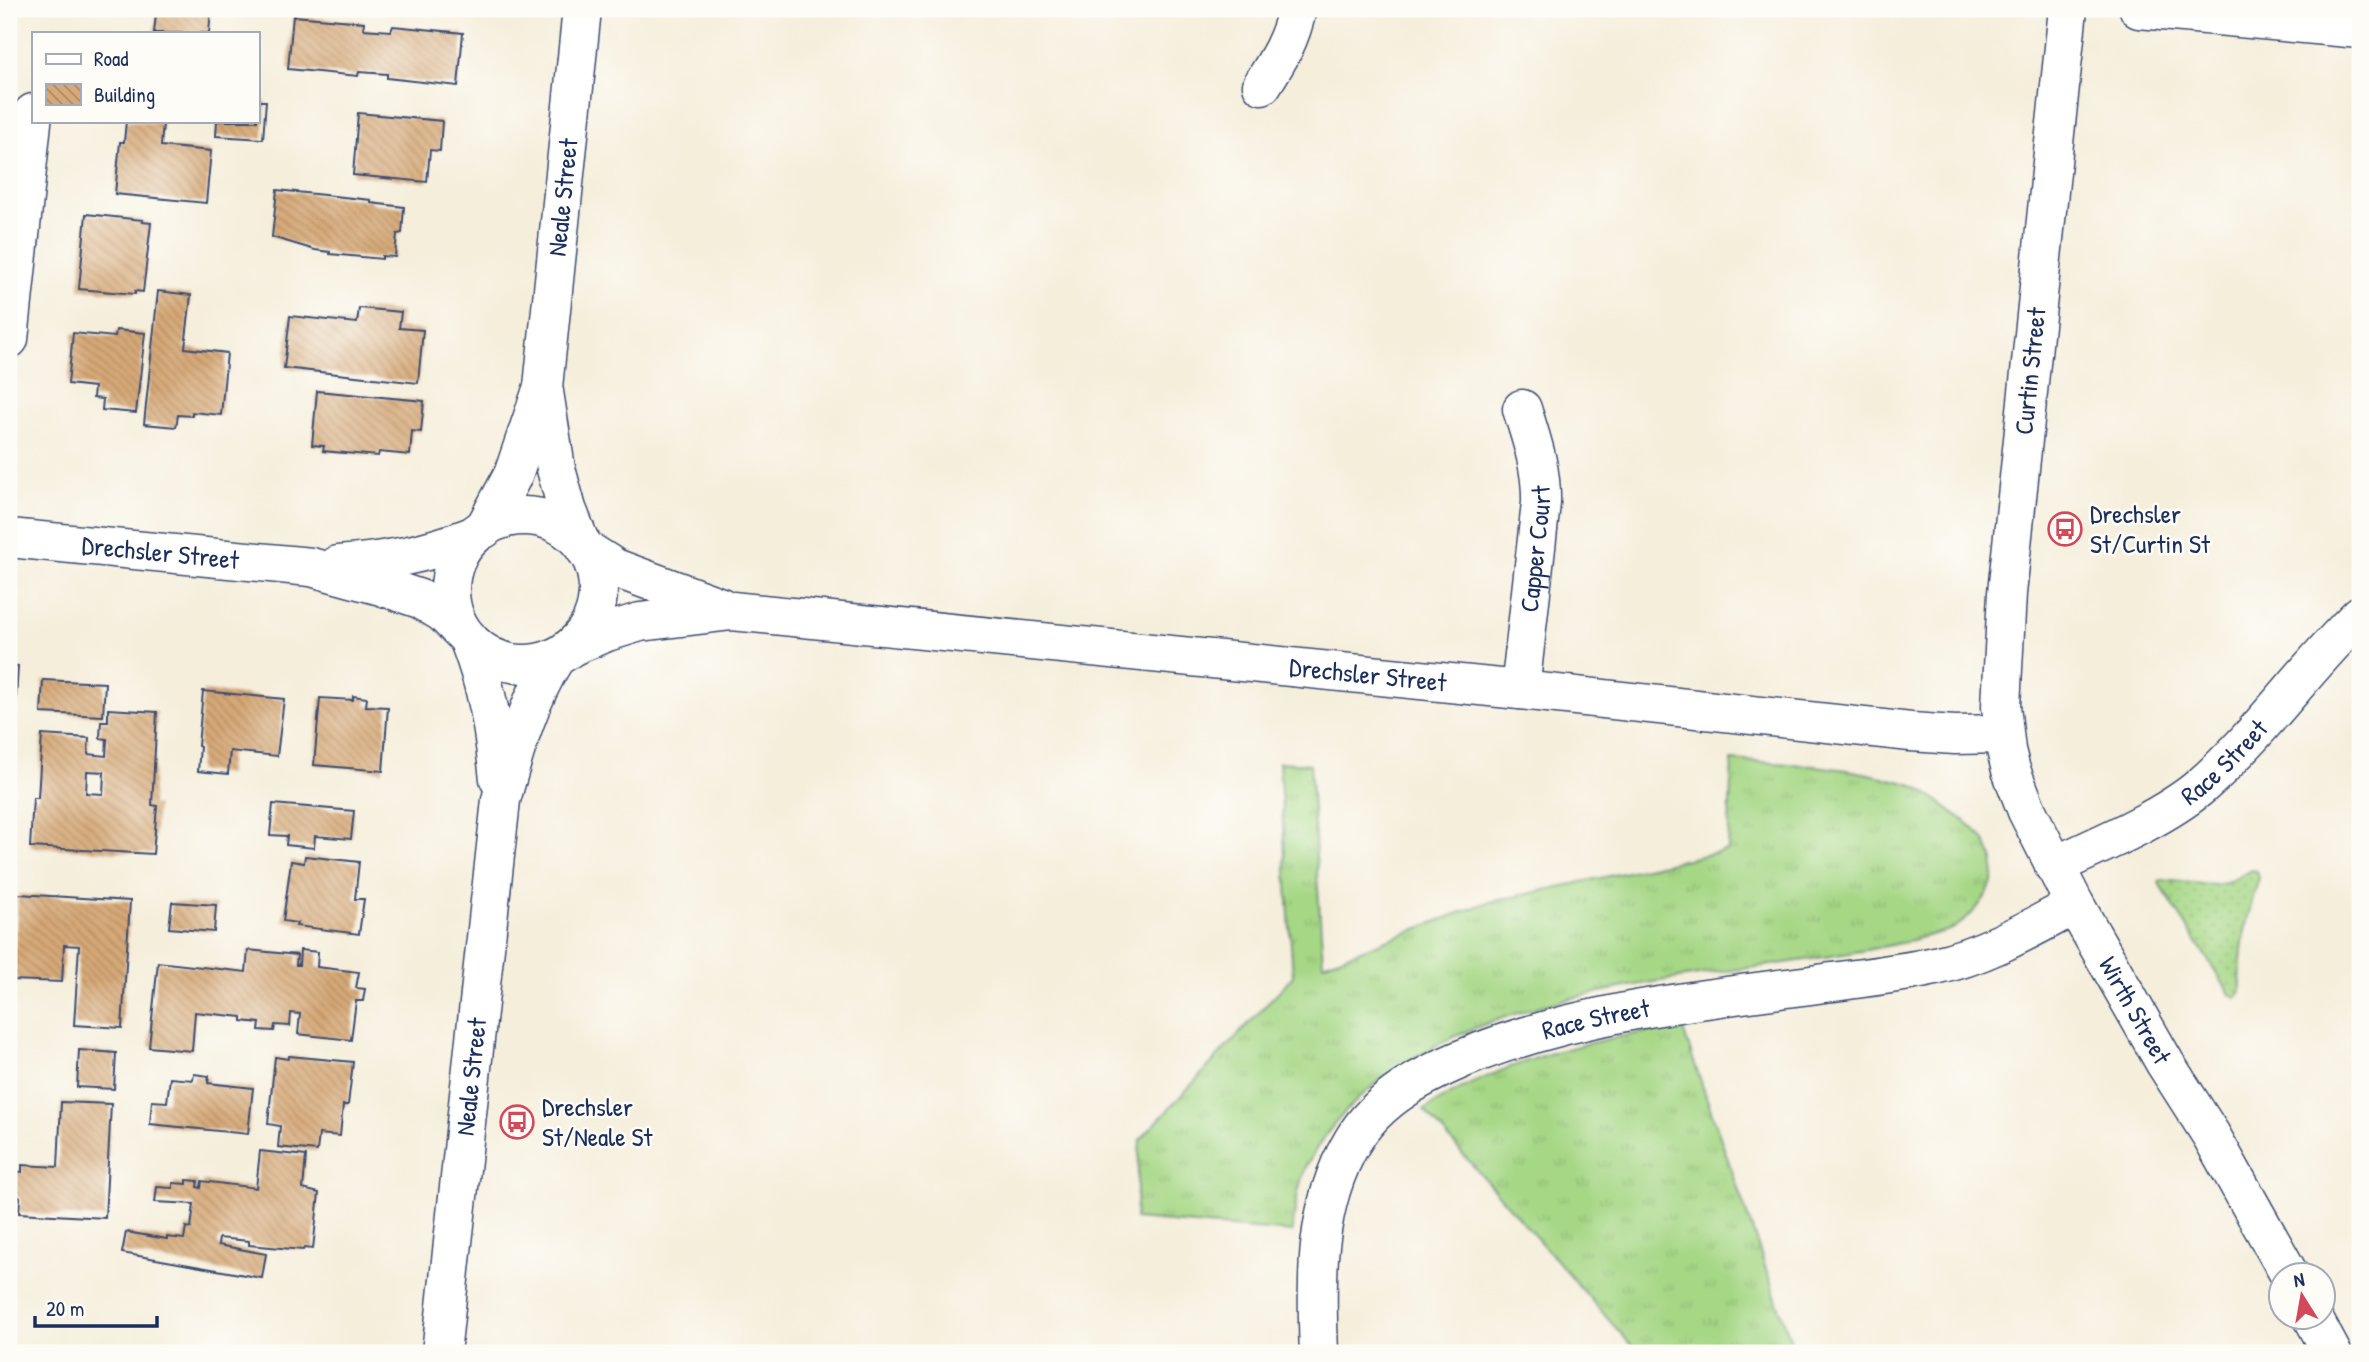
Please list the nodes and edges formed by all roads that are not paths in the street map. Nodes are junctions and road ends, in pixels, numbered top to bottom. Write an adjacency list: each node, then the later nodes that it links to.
1 (582, 9): 9 (street, Neale Street)
2 (1297, 9): 6 (street)
3 (2068, 9): 20 (street, Curtin Street)
4 (2138, 9): 5 (street)
5 (2360, 29)
6 (1262, 85)
7 (32, 122): 8 (street)
8 (9, 339)
9 (543, 387): 11 (street, Neale Street); 13 (street, Neale Street)
10 (1522, 410): 19 (street, Capper Court)
11 (478, 532): 13 (street); 14 (street, Drechsler Street); 17 (street)
12 (9, 538): 14 (street, Drechsler Street)
13 (583, 545): 15 (street, Drechsler Street); 18 (street)
14 (311, 567): 17 (street, Drechsler Street)
15 (732, 611): 18 (street, Drechsler Street); 19 (street, Drechsler Street)
16 (2360, 615): 22 (street, Race Street)
17 (466, 635): 18 (street); 21 (street, Neale Street)
18 (564, 651): 21 (street, Neale Street)
19 (1520, 690): 20 (street, Drechsler Street)
20 (2003, 734): 22 (street, Wirth Street)
21 (501, 800): 26 (street, Neale Street)
22 (2054, 866): 23 (street, Wirth Street)
23 (2075, 905): 24 (street, Wirth Street); 27 (street, Race Street)
24 (2281, 1260)
25 (2319, 1330): 28 (street)
26 (441, 1353)
27 (1319, 1353)
28 (2332, 1353)

